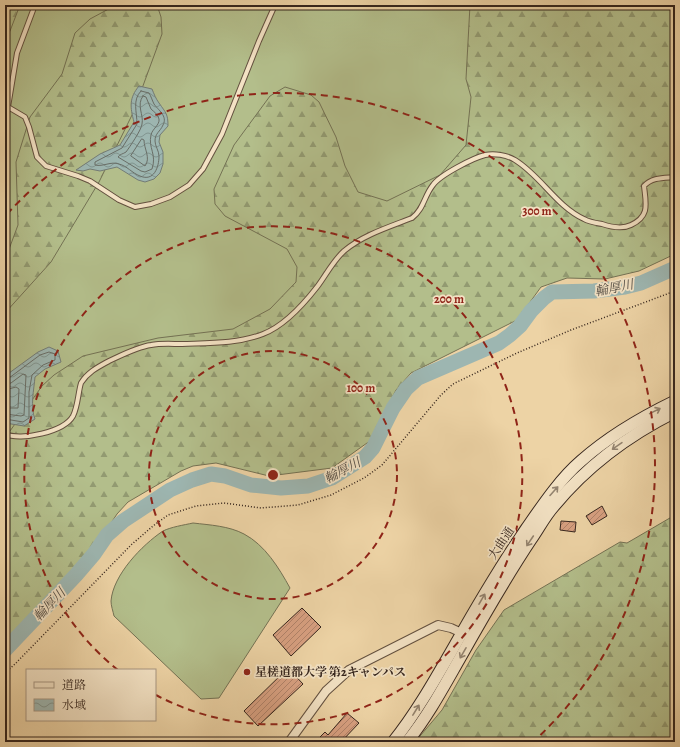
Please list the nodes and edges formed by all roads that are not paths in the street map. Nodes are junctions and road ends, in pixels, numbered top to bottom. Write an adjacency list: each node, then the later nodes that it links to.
1 (35, 5): 3 (lane)
2 (275, 5): 3 (lane)
3 (8, 107): 4 (lane)
4 (5, 114)
5 (675, 177): 8 (lane)
6 (675, 401): 9 (main road, 大曲通, one-way to 6)
7 (675, 412): 9 (main road, 大曲通, one-way to 9)
8 (5, 434)
9 (466, 636): 10 (street); 11 (main road, 大曲通, one-way to 9); 12 (main road, 大曲通, one-way to 12)
10 (289, 742)
11 (393, 742)
12 (407, 742)

